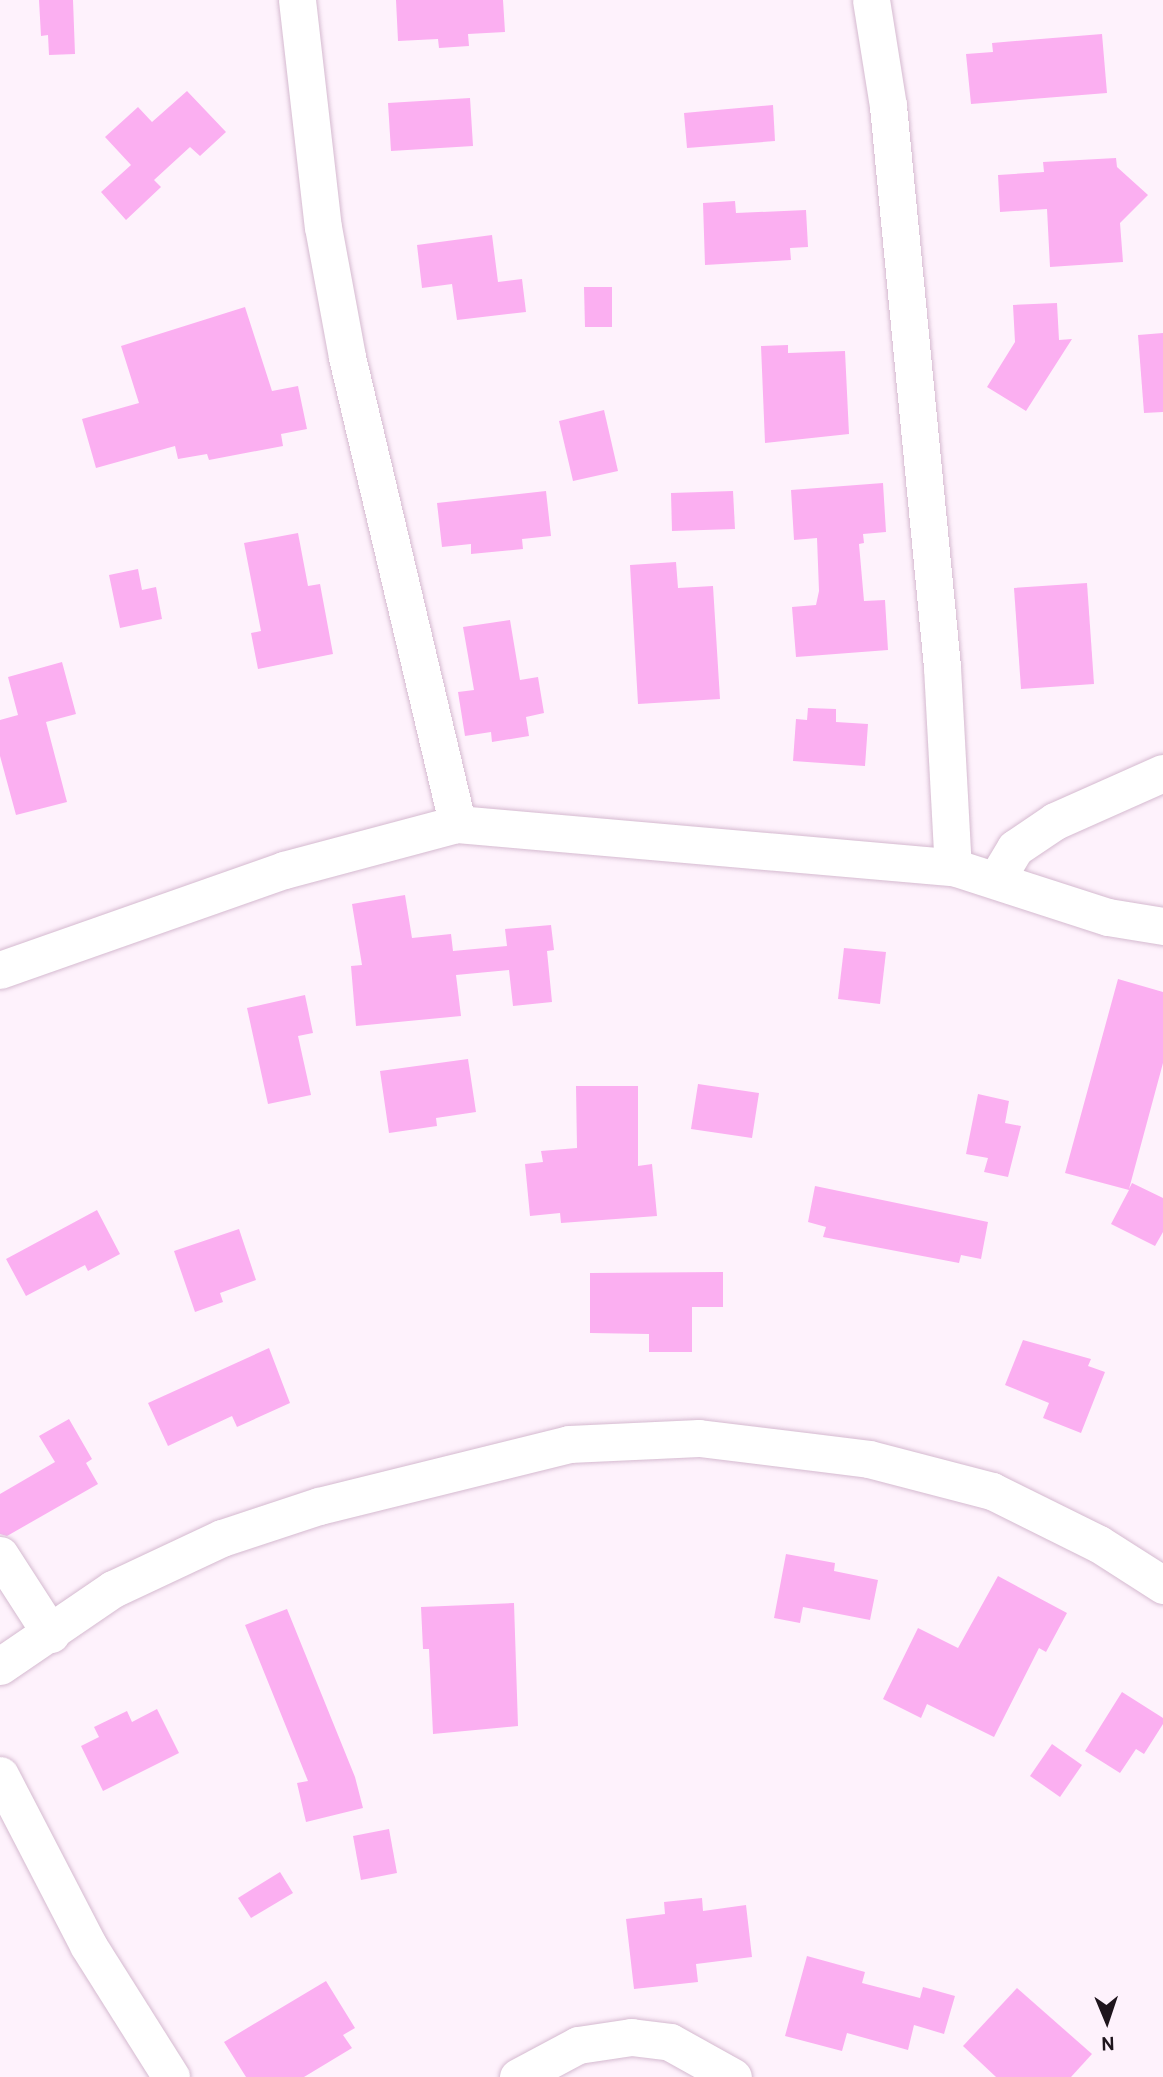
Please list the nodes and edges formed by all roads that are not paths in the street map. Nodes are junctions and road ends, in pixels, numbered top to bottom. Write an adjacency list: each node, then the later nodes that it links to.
1 (297, 0): 4 (street)
2 (871, 0): 5 (street)
3 (1163, 773): 6 (street)
4 (457, 824): 5 (street); 8 (street)
5 (953, 867): 6 (street)
6 (997, 878): 7 (street)
7 (1163, 926)
8 (0, 970)
9 (0, 1555): 11 (street)
10 (1163, 1585): 11 (street)
11 (51, 1634): 12 (street)
12 (0, 1667)
13 (0, 1775): 14 (street)
14 (171, 2077)
15 (518, 2077): 16 (street)
16 (733, 2077)

